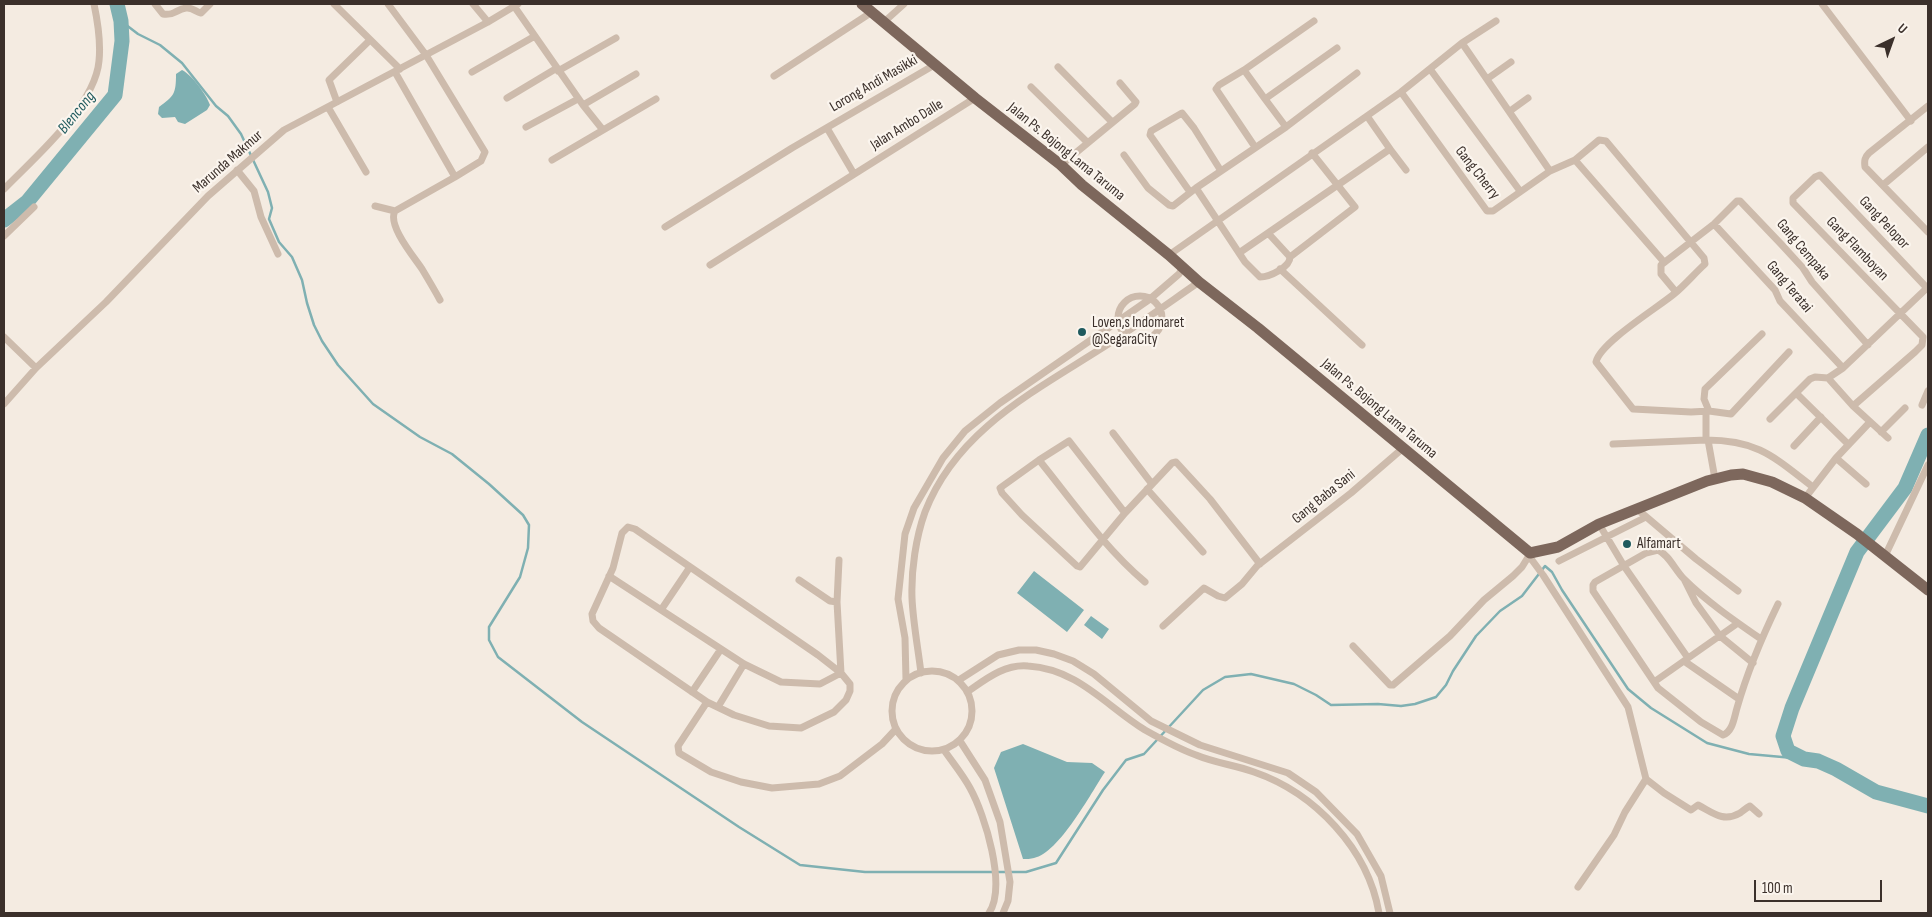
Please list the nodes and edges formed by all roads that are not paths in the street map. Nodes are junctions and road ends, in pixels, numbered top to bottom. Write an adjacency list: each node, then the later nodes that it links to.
1 (94, 4): 72 (street)
2 (155, 4): 3 (street)
3 (210, 4)
4 (334, 4): 18 (street)
5 (388, 4): 21 (street)
6 (473, 4): 14 (street)
7 (862, 4): 11 (main road, Jalan Ps. Bojong Lama Taruma)
8 (904, 4): 15 (street)
9 (1822, 4): 48 (street)
10 (516, 5): 14 (street, Marunda Makmur); 16 (street)
11 (872, 12): 15 (main road, Jalan Ps. Bojong Lama Taruma); 32 (street)
12 (1496, 20): 19 (street)
13 (1314, 21): 27 (street)
14 (488, 22): 21 (street, Marunda Makmur)
15 (884, 22): 23 (main road, Jalan Ps. Bojong Lama Taruma)
16 (535, 36): 25 (street); 29 (street)
17 (616, 38): 25 (street)
18 (370, 40): 28 (street); 42 (street)
19 (1462, 44): 26 (street); 33 (street)
20 (1337, 48): 41 (street)
21 (426, 56): 28 (street, Marunda Makmur); 69 (street)
22 (1511, 62): 33 (street)
23 (936, 64): 38 (main road, Jalan Ps. Bojong Lama Taruma); 52 (street, Lorong Andi Masikki)
24 (1058, 67): 49 (street)
25 (557, 69): 37 (street); 43 (street)
26 (1430, 69): 36 (street); 74 (street)
27 (1244, 70): 41 (street); 56 (street)
28 (398, 71): 42 (street, Marunda Makmur); 69 (street)
29 (472, 72)
30 (1357, 73): 51 (street)
31 (636, 74): 43 (street)
32 (774, 76)
33 (1487, 79): 46 (street)
34 (1120, 83): 49 (street)
35 (1031, 87): 54 (street)
36 (1401, 92): 47 (street); 74 (street, Gang Cherry)
37 (507, 98)
38 (975, 98): 62 (main road, Jalan Ps. Bojong Lama Taruma); 68 (street, Jalan Ambo Dalle)
39 (1528, 98): 46 (street)
40 (656, 99): 53 (street)
41 (1265, 99): 51 (street)
42 (337, 102): 45 (street, Marunda Makmur)
43 (581, 102): 50 (street); 53 (street)
44 (1928, 106): 48 (street)
45 (328, 107): 63 (street, Marunda Makmur); 67 (street)
46 (1510, 110): 66 (street)
47 (1367, 116): 57 (street); 58 (street)
48 (1911, 121): 71 (street)
49 (1112, 122): 54 (street)
50 (526, 127)
51 (1286, 127): 56 (street)
52 (827, 128): 68 (street); 81 (street, Lorong Andi Masikki)
53 (603, 130): 60 (street)
54 (1087, 142): 62 (street)
55 (1928, 147): 71 (street)
56 (1255, 148): 65 (street)
57 (1390, 149): 64 (street); 70 (street)
58 (1312, 153): 70 (street); 79 (street)
59 (1124, 155): 73 (street)
60 (552, 160)
61 (1575, 160): 66 (street, Gang Cherry); 85 (street, Gang Cherry); 90 (street)
62 (1061, 165): 88 (main road, Jalan Ps. Bojong Lama Taruma)
63 (238, 170): 87 (street); 108 (street, Marunda Makmur)
64 (1406, 170)
65 (1221, 171): 73 (street); 73 (street)
66 (1550, 171): 74 (street, Gang Cherry)
67 (366, 172)
68 (854, 174): 91 (street, Jalan Ambo Dalle)
69 (455, 177): 78 (street)
70 (1337, 184): 83 (street); 89 (street)
71 (1883, 185): 82 (street)
72 (4, 189)
73 (1193, 190): 79 (street)
74 (1520, 191)
75 (1793, 203): 95 (street, Gang Pelopor); 100 (street, Gang Flamboyan)
76 (376, 206): 78 (street)
77 (34, 208): 84 (street)
78 (395, 211): 98 (street)
79 (1219, 220): 86 (street); 88 (street)
80 (1714, 224): 85 (street); 105 (street, Gang Cempaka); 109 (street, Gang Teratai)
81 (665, 227)
82 (1928, 232)
83 (1268, 233): 86 (street); 89 (street)
84 (4, 236)
85 (1690, 243): 90 (street); 96 (street)
86 (1239, 253): 93 (street)
87 (278, 254)
88 (1169, 255): 92 (main road, Jalan Ps. Bojong Lama Taruma)
89 (1290, 257): 93 (street)
90 (1664, 262): 96 (street)
91 (710, 266)
92 (1183, 267): 94 (main road, Jalan Ps. Bojong Lama Taruma); 97 (street)
93 (1280, 269): 106 (street)
94 (1198, 282): 99 (street); 128 (main road, Jalan Ps. Bojong Lama Taruma)
95 (1928, 287): 100 (street)
96 (1676, 292): 117 (street)
97 (1150, 299): 99 (street); 101 (street); 101 (street)
98 (440, 300)
99 (1160, 309): 102 (street); 102 (street)
100 (1901, 314): 105 (street); 115 (street, Gang Flamboyan)
101 (1118, 322): 102 (street); 171 (street)
102 (1124, 334): 170 (street)
103 (1762, 334): 117 (street)
104 (4, 337): 108 (street)
105 (1868, 345): 109 (street)
106 (1362, 346)
107 (1789, 352): 117 (street)
108 (36, 368): 113 (street, Marunda Makmur)
109 (1843, 368): 110 (street)
110 (1828, 378): 112 (street); 115 (street)
111 (1928, 391): 114 (street)
112 (1796, 393): 118 (street); 119 (street)
113 (4, 404)
114 (1922, 405)
115 (1853, 406): 120 (street)
116 (1905, 408): 121 (street)
117 (1708, 411): 124 (street)
118 (1821, 417): 126 (street); 127 (street)
119 (1770, 419)
120 (1870, 422): 121 (street); 126 (street)
121 (1881, 432): 123 (street)
122 (1113, 433): 134 (street)
123 (1888, 438)
124 (1707, 440): 125 (street); 132 (street); 135 (street)
125 (1613, 444)
126 (1848, 444): 129 (street)
127 (1794, 446)
128 (1402, 449): 145 (main road, Jalan Ps. Bojong Lama Taruma); 148 (street, Gang Baba Sani)
129 (1836, 458): 133 (street); 135 (street)
130 (1039, 460): 138 (street); 142 (street); 142 (street)
131 (1928, 465): 144 (street)
132 (1715, 479): 136 (main road); 137 (main road)
133 (1866, 484)
134 (1150, 487): 138 (street); 143 (street); 148 (street)
135 (1813, 487): 136 (street)
136 (1805, 498): 144 (main road)
137 (1637, 510): 139 (street); 140 (main road)
138 (1125, 512): 142 (street)
139 (1646, 518): 141 (street); 155 (street)
140 (1599, 524): 141 (street); 145 (main road)
141 (1606, 536): 147 (street); 150 (street)
142 (1103, 541): 154 (street)
143 (1203, 552)
144 (1882, 554): 156 (main road)
145 (1529, 555): 164 (street); 182 (street)
146 (839, 560): 157 (street)
147 (1559, 561)
148 (1260, 564): 161 (street, Gang Baba Sani)
149 (690, 566): 151 (street); 159 (street); 169 (street)
150 (1624, 566): 152 (street); 166 (street); 173 (street)
151 (609, 576): 159 (street); 174 (street)
152 (1684, 579): 160 (street); 162 (street)
153 (799, 580): 157 (street)
154 (1145, 582)
155 (1738, 590)
156 (1928, 590)
157 (837, 602): 169 (street)
158 (1778, 604): 163 (street)
159 (661, 610): 165 (street)
160 (1738, 623): 162 (street); 163 (street)
161 (1163, 626)
162 (1720, 636): 166 (street); 167 (street)
163 (1761, 639): 167 (street)
164 (1353, 646)
165 (721, 649): 168 (street); 174 (street)
166 (1686, 659): 173 (street); 176 (street)
167 (1753, 663): 176 (street)
168 (744, 664): 169 (street); 178 (street)
169 (841, 673): 178 (street)
170 (921, 673): 171 (street); 172 (street)
171 (906, 680): 179 (street)
172 (959, 680): 175 (street); 188 (street)
173 (1654, 682): 176 (street)
174 (692, 692): 177 (street)
175 (967, 692): 180 (street); 187 (street)
176 (1739, 699)
177 (706, 702): 178 (street); 179 (street)
178 (718, 707)
179 (896, 729): 181 (street)
180 (960, 742): 181 (street); 186 (street)
181 (944, 750): 185 (street)
182 (1646, 779): 183 (street); 184 (street)
183 (1759, 814)
184 (1578, 887)
185 (989, 913)
186 (1003, 913)
187 (1379, 913)
188 (1390, 913)

